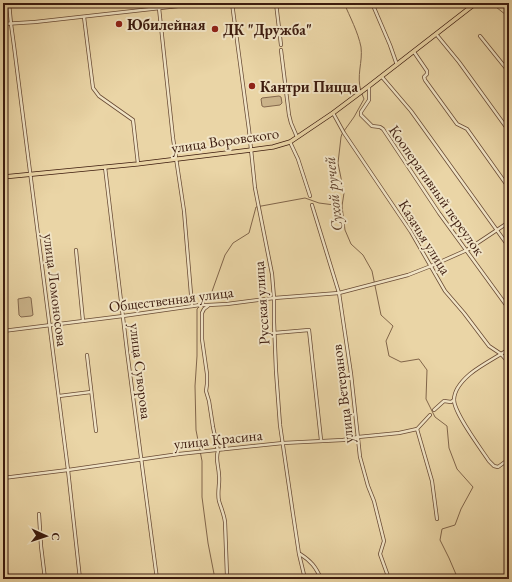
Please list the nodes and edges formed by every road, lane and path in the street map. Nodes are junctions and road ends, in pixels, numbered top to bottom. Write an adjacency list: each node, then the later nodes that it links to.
1 (9, 3): 13 (street, улица Ломоносова)
2 (155, 3): 9 (street)
3 (205, 3): 9 (street)
4 (232, 3): 27 (street, Русская улица)
5 (276, 3): 16 (street)
6 (372, 3): 19 (street)
7 (476, 3): 14 (main road, улица Воровского)
8 (503, 3): 10 (street)
9 (158, 8): 11 (street); 28 (street)
10 (509, 10)
11 (84, 17): 13 (street); 29 (street)
12 (3, 24): 13 (street)
13 (11, 24): 31 (street, улица Ломоносова)
14 (436, 34): 18 (main road, улица Воровского); 24 (street)
15 (480, 36): 20 (street)
16 (281, 44)
17 (281, 50): 25 (street)
18 (414, 52): 19 (main road, улица Воровского); 33 (street)
19 (397, 65): 21 (main road, улица Воровского)
20 (509, 72)
21 (382, 77): 22 (main road, улица Воровского); 37 (street)
22 (369, 86): 23 (main road, улица Воровского); 40 (street, Кооперативный переулок)
23 (333, 113): 25 (main road, улица Воровского); 41 (street, Казачья улица)
24 (509, 131)
25 (297, 138): 26 (main road, улица Воровского)
26 (290, 142): 27 (main road, улица Воровского); 34 (street)
27 (251, 150): 28 (main road, улица Воровского); 43 (street, Русская улица)
28 (176, 159): 29 (main road, улица Воровского); 45 (street)
29 (138, 164): 30 (main road, улица Воровского)
30 (105, 166): 31 (main road, улица Воровского); 47 (street, улица Суворова)
31 (31, 174): 32 (main road, улица Воровского); 49 (street, улица Ломоносова)
32 (3, 177)
33 (509, 188)
34 (310, 196)
35 (312, 205): 42 (street, улица Ветеранов)
36 (509, 222): 37 (street, Общественная улица)
37 (497, 230): 38 (street); 40 (street, Общественная улица)
38 (509, 247)
39 (76, 250): 48 (street)
40 (467, 250): 41 (street, Общественная улица); 46 (street, Кооперативный переулок)
41 (431, 266): 42 (street, Общественная улица); 53 (street, Казачья улица)
42 (339, 293): 43 (street, Общественная улица); 63 (street, улица Ветеранов)
43 (274, 298): 44 (street, Общественная улица); 51 (street, Русская улица)
44 (208, 305): 45 (street, Общественная улица); 66 (street)
45 (192, 306): 47 (street, Общественная улица)
46 (509, 309)
47 (123, 316): 48 (street, Общественная улица); 68 (street, улица Суворова)
48 (83, 321): 49 (street, Общественная улица)
49 (49, 325): 50 (street, Общественная улица); 57 (street, улица Ломоносова)
50 (3, 331)
51 (274, 333): 64 (street); 65 (street, Русская улица)
52 (509, 349): 53 (street)
53 (501, 354): 55 (street, Казачья улица); 58 (street)
54 (87, 355): 56 (street)
55 (509, 363)
56 (92, 392): 57 (street); 62 (street)
57 (59, 396): 69 (street, улица Ломоносова)
58 (454, 400): 59 (street); 67 (street)
59 (434, 410)
60 (430, 415): 61 (street)
61 (417, 429): 63 (street, улица Красина); 72 (street)
62 (96, 431)
63 (358, 437): 64 (street, улица Красина); 82 (street, улица Ветеранов)
64 (321, 440): 65 (street, улица Красина)
65 (283, 443): 66 (street, улица Красина); 74 (street, Русская улица)
66 (218, 451): 68 (street, улица Красина); 79 (street)
67 (509, 459)
68 (141, 460): 69 (street, улица Красина); 78 (street, улица Суворова)
69 (68, 470): 70 (street, улица Красина); 77 (street, улица Ломоносова)
70 (3, 478)
71 (39, 514): 76 (street)
72 (437, 519)
73 (3, 544): 75 (street)
74 (299, 554): 80 (street, Русская улица); 81 (street)
75 (7, 579)
76 (45, 579)
77 (80, 579)
78 (157, 579)
79 (229, 579)
80 (305, 579)
81 (321, 579)
82 (389, 579)

